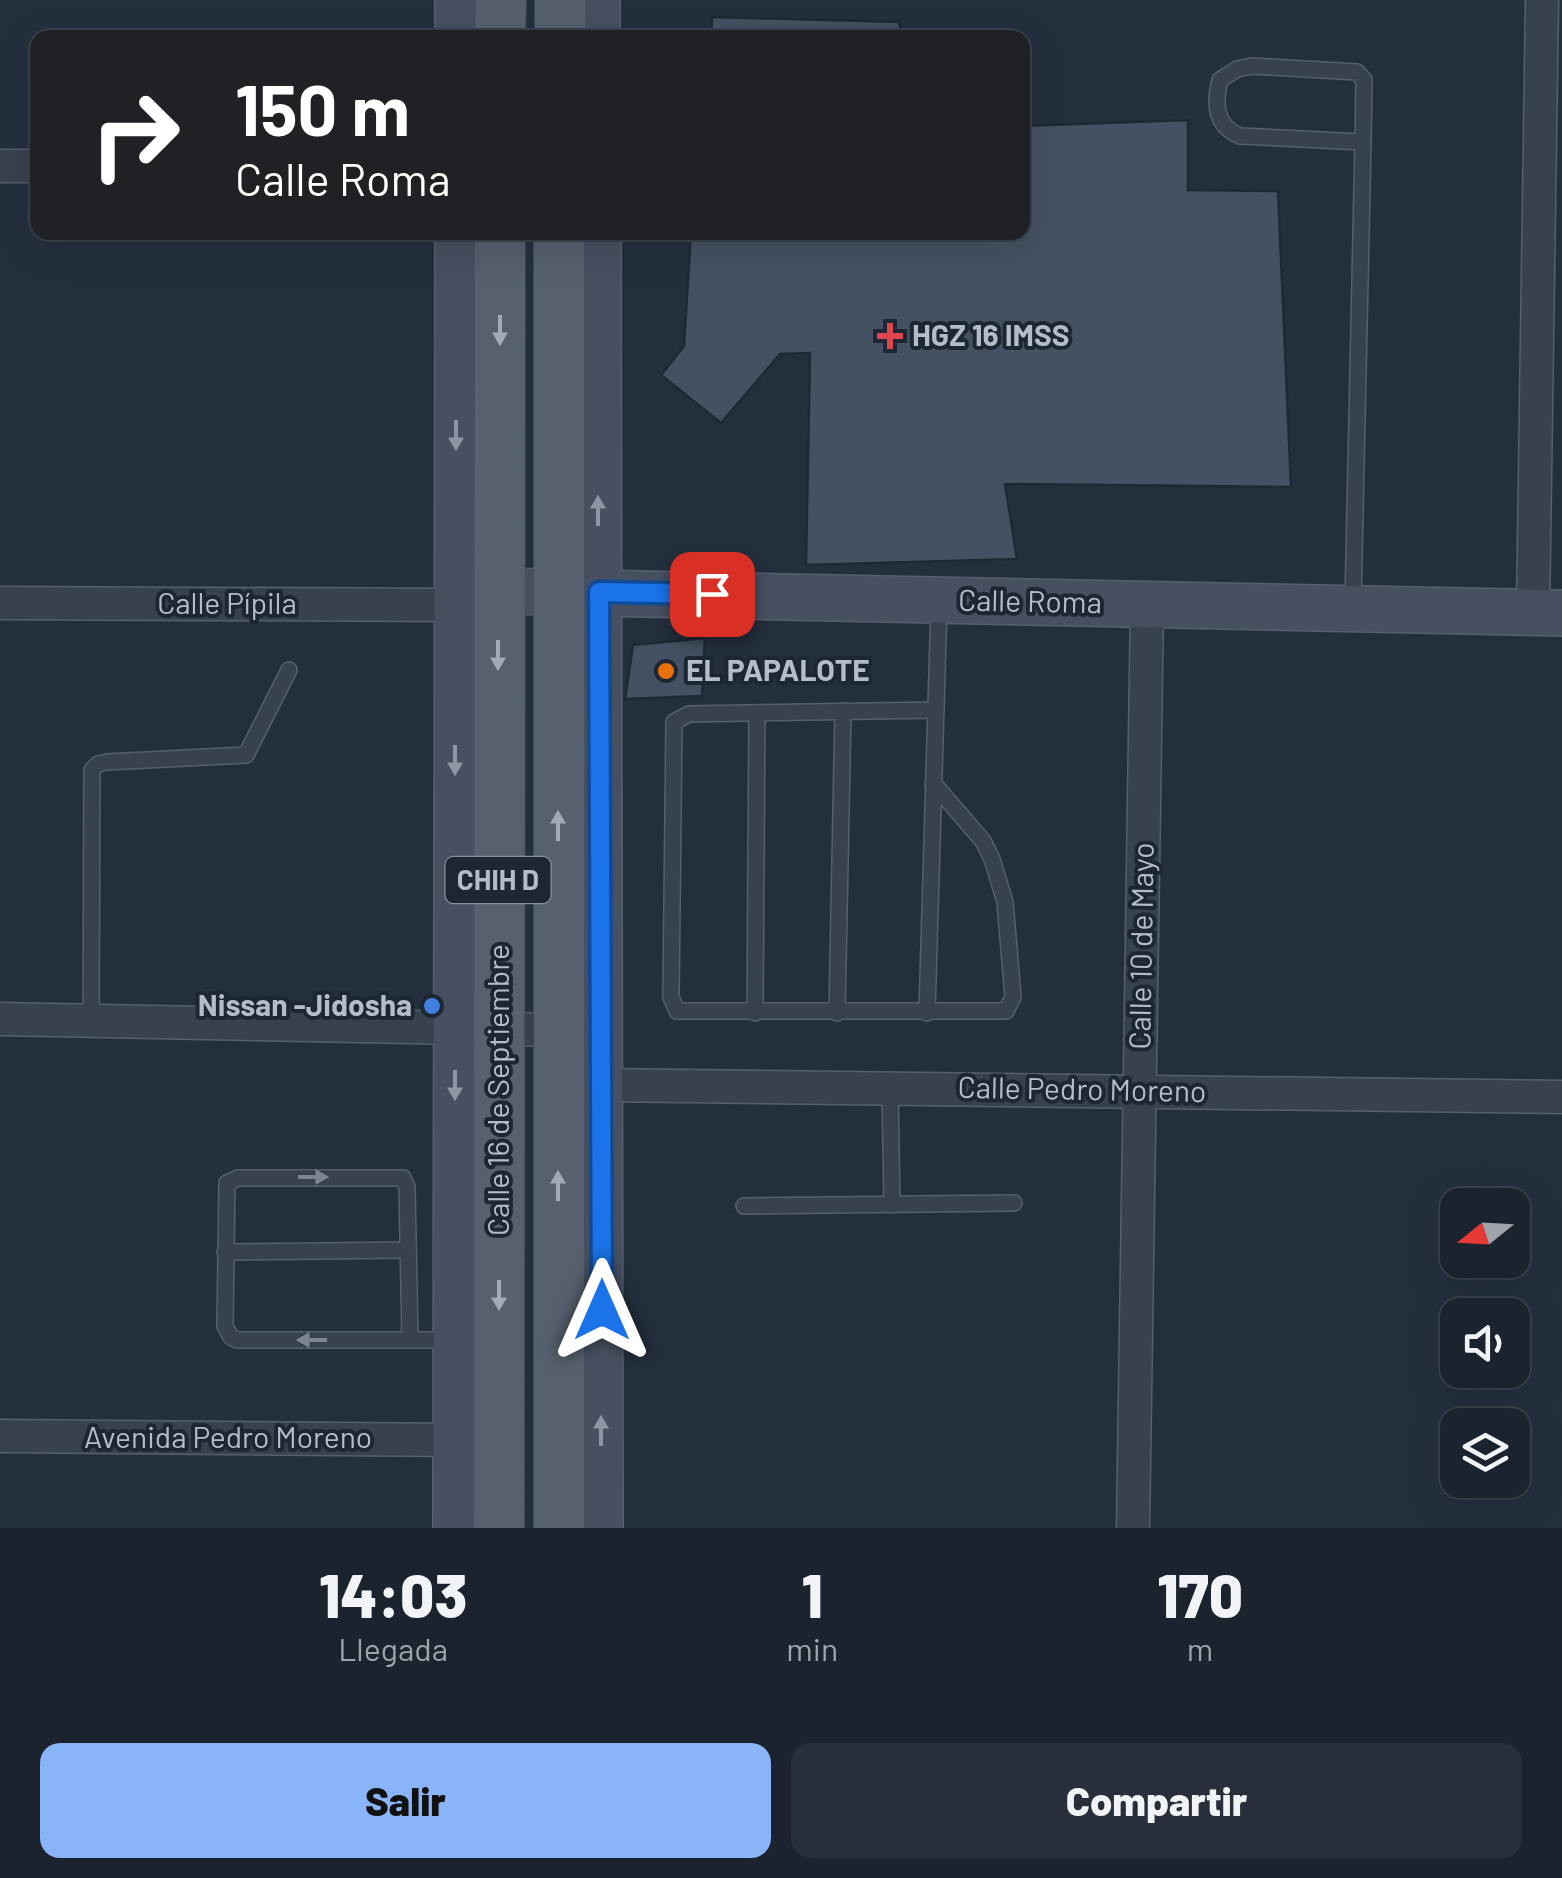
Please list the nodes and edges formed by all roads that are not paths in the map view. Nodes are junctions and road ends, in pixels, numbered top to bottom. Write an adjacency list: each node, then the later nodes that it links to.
1 (458, 0): 6 (street)
2 (500, 0): 7 (main road)
3 (560, 0): 8 (main road)
4 (597, 0): 9 (street)
5 (1542, 0): 17 (street)
6 (458, 30)
7 (500, 30)
8 (560, 30)
9 (597, 30)
10 (1363, 142): 10 (lane); 23 (lane)
11 (0, 166): 12 (street)
12 (30, 166)
13 (458, 240): 19 (street, Calle 16 de Septiembre, one-way to 19)
14 (499, 240): 19 (main road, Calle 16 de Septiembre / CHIH D, one-way to 19)
15 (559, 240): 18 (main road, Calle 16 de Septiembre / CHIH D)
16 (598, 240): 18 (street, Calle 16 de Septiembre, one-way to 16)
17 (1551, 253): 24 (street)
18 (578, 592): 19 (street, Calle Roma); 20 (street, Calle Roma); 36 (main road, Calle 16 de Septiembre / CHIH D, one-way to 18); 37 (street, Calle 16 de Septiembre)
19 (476, 598): 21 (street, Calle Pípila); 35 (main road, Calle 16 de Septiembre / CHIH D, one-way to 35)
20 (939, 600): 22 (street, Calle Roma); 26 (lane)
21 (0, 604)
22 (1147, 604): 23 (street, Calle Roma); 39 (street, Calle 10 de Mayo)
23 (1353, 608): 24 (street, Calle Roma)
24 (1548, 612)
25 (290, 670): 34 (lane)
26 (936, 710): 27 (lane); 29 (lane)
27 (843, 712): 28 (lane); 32 (lane)
28 (757, 713): 31 (lane); 31 (lane)
29 (934, 783): 30 (lane); 30 (lane)
30 (927, 1012): 32 (lane)
31 (755, 1013): 32 (lane)
32 (838, 1013)
33 (0, 1019): 34 (street)
34 (91, 1021): 35 (street)
35 (476, 1028): 36 (street); 47 (street, Calle 16 de Septiembre, one-way to 47); 51 (main road, Calle 16 de Septiembre / CHIH D, one-way to 51)
36 (559, 1030): 52 (main road, Calle 16 de Septiembre / CHIH D, one-way to 36)
37 (601, 1085): 38 (street, Calle Pedro Moreno); 53 (street, Calle 16 de Septiembre, one-way to 37)
38 (890, 1088): 39 (street, Calle Pedro Moreno); 42 (lane)
39 (1140, 1090): 40 (street, Calle Pedro Moreno); 54 (street, Calle 10 de Mayo)
40 (1562, 1097)
41 (1014, 1203): 42 (lane)
42 (892, 1204): 43 (lane)
43 (744, 1206)
44 (408, 1250): 45 (lane); 45 (lane, one-way to 44); 46 (lane)
45 (226, 1252): 46 (lane, one-way to 45)
46 (410, 1340): 47 (lane)
47 (456, 1340): 49 (street, Calle 16 de Septiembre)
48 (0, 1436): 49 (street, Avenida Pedro Moreno)
49 (456, 1440): 50 (street, Calle 16 de Septiembre)
50 (456, 1528)
51 (499, 1528)
52 (558, 1528)
53 (600, 1528)
54 (1133, 1528)

